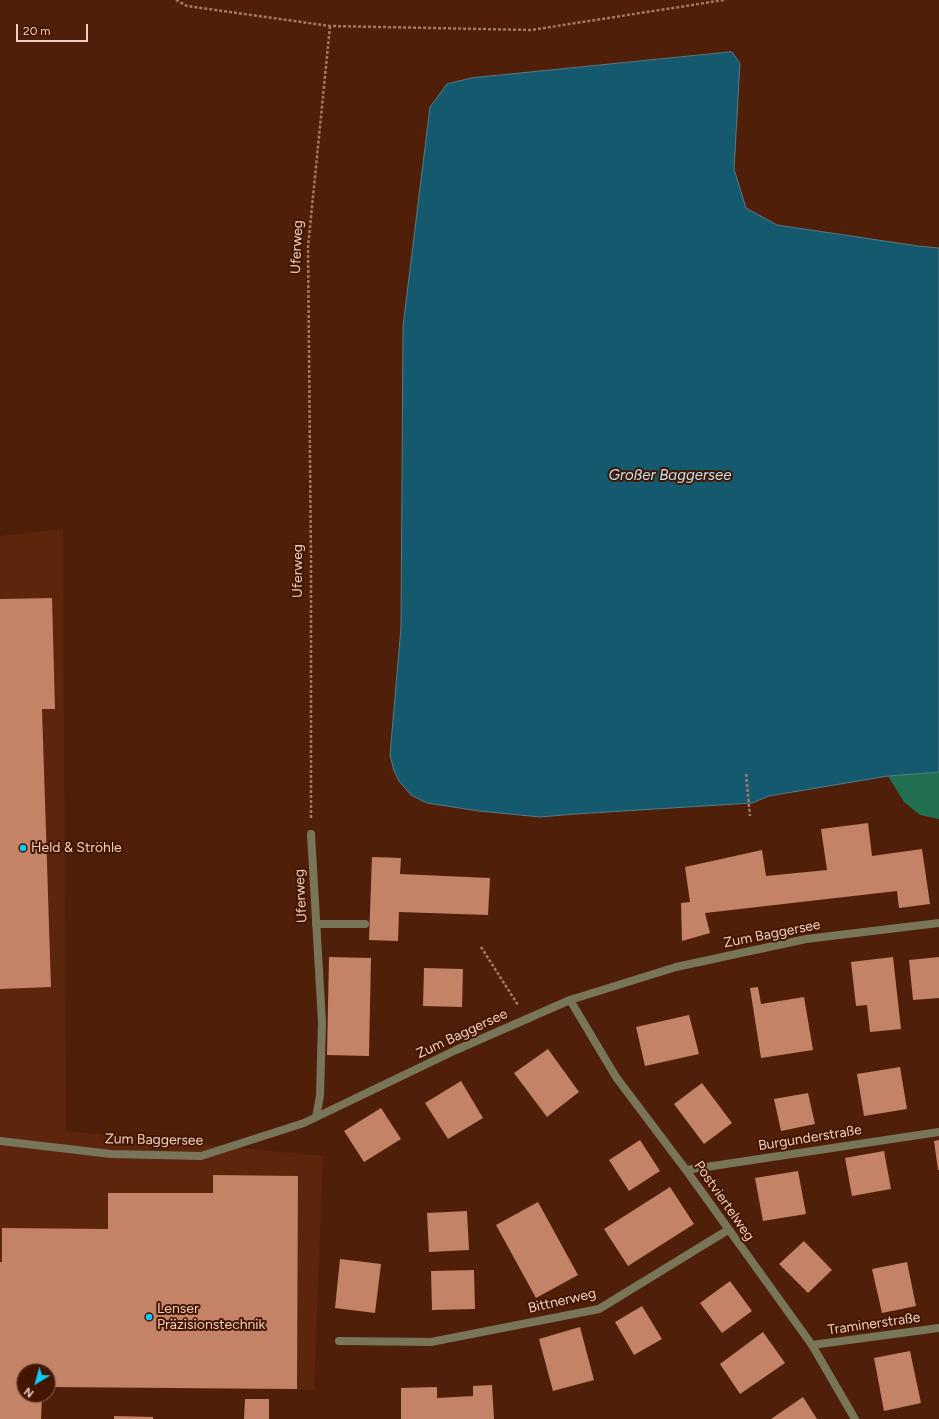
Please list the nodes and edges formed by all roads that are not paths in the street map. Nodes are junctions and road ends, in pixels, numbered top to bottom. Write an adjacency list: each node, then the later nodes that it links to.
1 (311, 834): 3 (street, Uferweg)
2 (939, 923): 5 (street, Zum Baggersee)
3 (316, 924): 4 (street); 6 (street, Uferweg)
4 (365, 924)
5 (570, 1000): 6 (street, Zum Baggersee); 9 (street, Postviertelweg)
6 (316, 1117): 8 (street, Zum Baggersee)
7 (939, 1132): 9 (street, Burgunderstraße)
8 (0, 1141)
9 (686, 1170): 10 (street, Postviertelweg)
10 (728, 1230): 12 (street, Bittnerweg); 13 (street, Postviertelweg)
11 (939, 1328): 13 (street, Traminerstraße)
12 (339, 1341)
13 (812, 1345): 14 (street, Postviertelweg)
14 (855, 1419)

